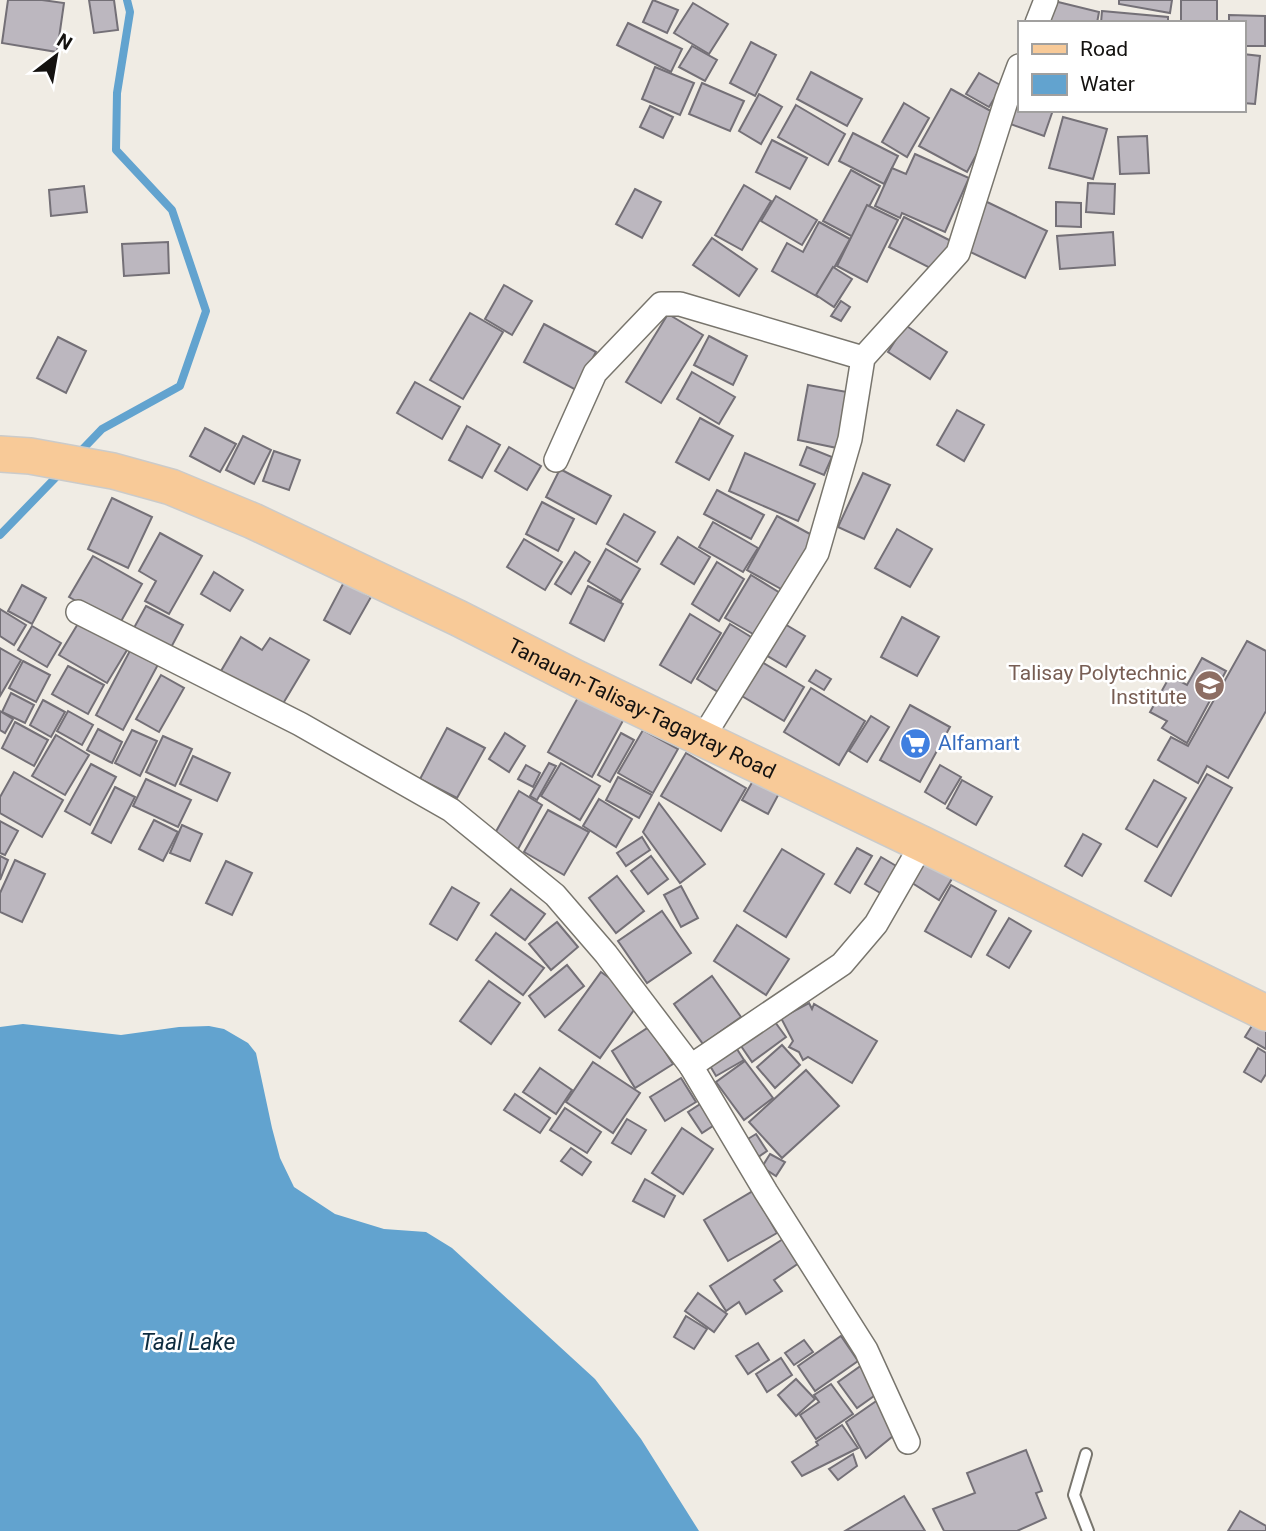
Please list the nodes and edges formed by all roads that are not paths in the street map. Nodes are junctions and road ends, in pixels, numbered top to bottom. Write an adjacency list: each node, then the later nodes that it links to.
1 (1046, 0): 2 (street)
2 (1038, 21)
3 (1018, 69): 4 (street)
4 (863, 358): 6 (street); 8 (street)
5 (15, 455): 8 (main road, Tanauan-Talisay-Tagaytay Road)
6 (556, 460)
7 (78, 612): 11 (street)
8 (702, 739): 9 (main road, Tanauan-Talisay-Tagaytay Road)
9 (922, 844): 10 (main road, Tanauan-Talisay-Tagaytay Road); 11 (street)
10 (1266, 1013)
11 (691, 1066): 12 (street)
12 (908, 1442)
13 (1086, 1454): 14 (lane)
14 (1088, 1531)

